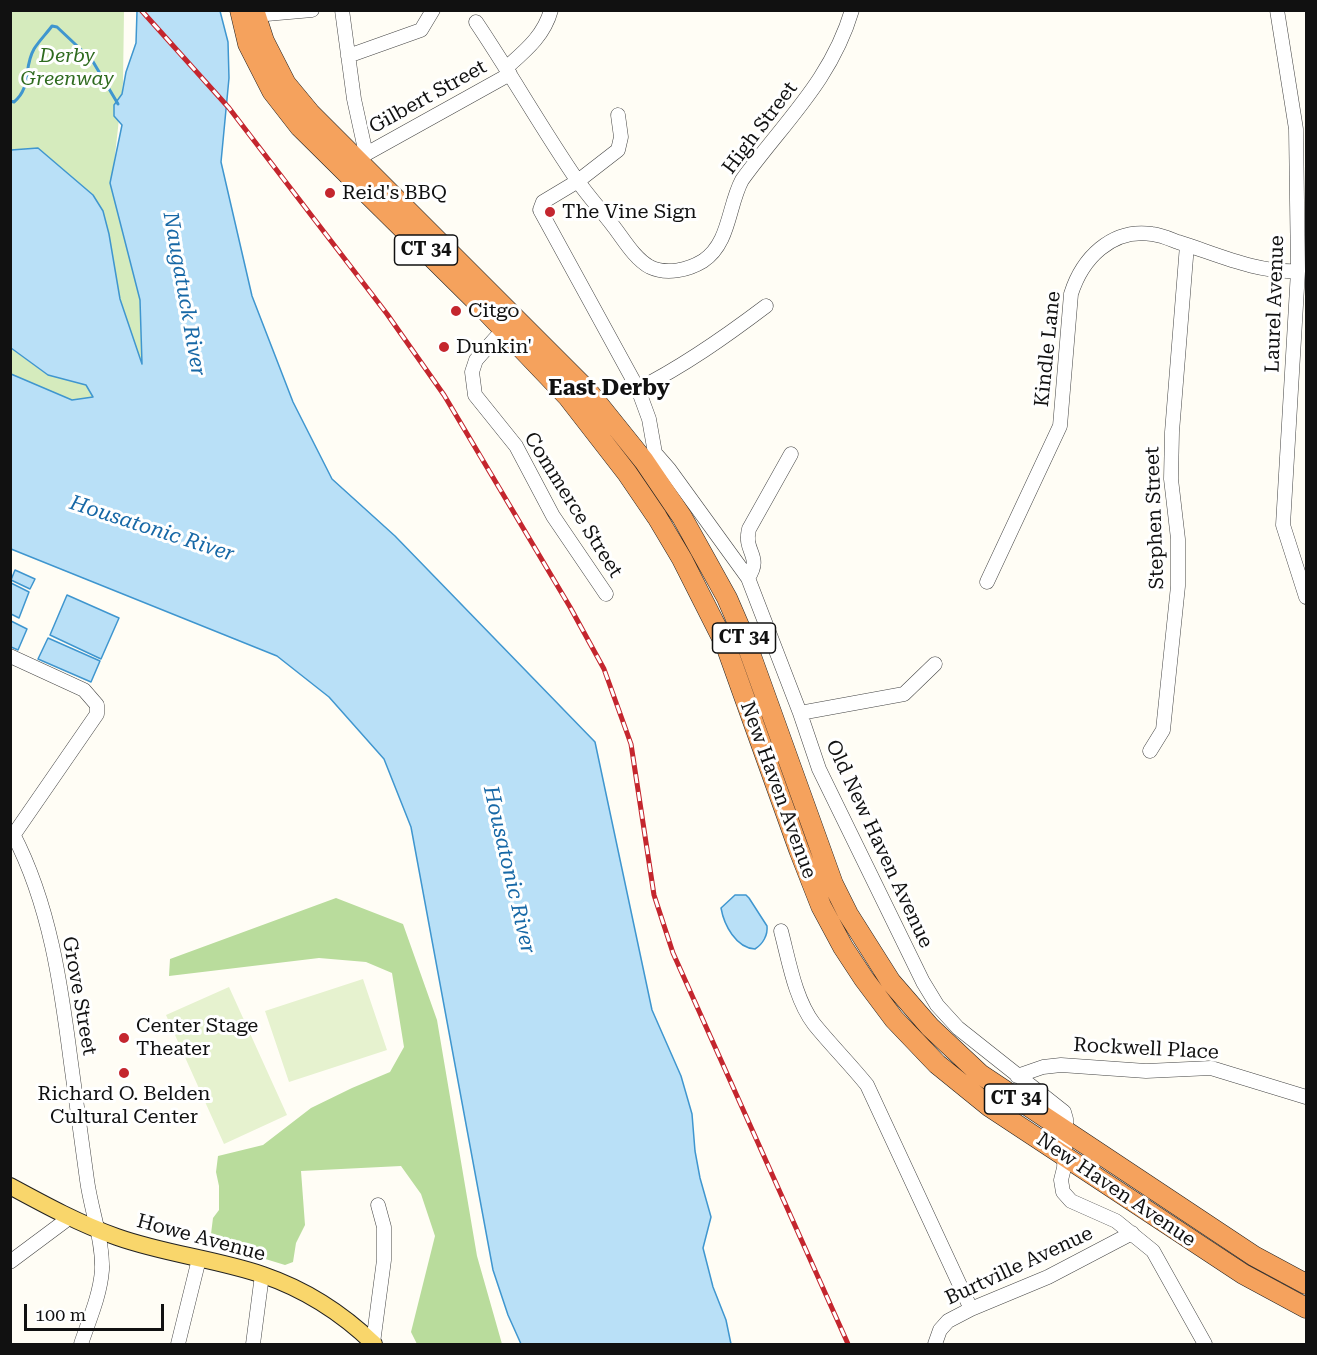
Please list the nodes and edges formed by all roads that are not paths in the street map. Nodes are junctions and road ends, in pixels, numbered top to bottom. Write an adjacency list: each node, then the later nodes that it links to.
1 (312, 10): 7 (street)
2 (342, 10): 9 (street)
3 (434, 10): 9 (street)
4 (551, 10): 10 (street, Gilbert Street)
5 (852, 10): 13 (street, High Street)
6 (1277, 10): 15 (street, Laurel Avenue)
7 (249, 12): 12 (highway, CT 34)
8 (476, 22): 10 (street, High Street)
9 (348, 56): 12 (street)
10 (508, 71): 12 (street, Gilbert Street); 13 (street, High Street)
11 (618, 115): 13 (street)
12 (357, 162): 17 (highway, New Haven Avenue / CT 34)
13 (578, 181): 18 (street)
14 (1187, 245): 15 (street, Kindle Lane); 23 (street, Kindle Lane); 29 (street, Stephen Street)
15 (1298, 271): 25 (street, Laurel Avenue)
16 (766, 306): 18 (street)
17 (509, 323): 20 (highway, New Haven Avenue / CT 34); 21 (highway, New Haven Avenue / CT 34); 24 (street, Commerce Street)
18 (638, 389): 20 (street)
19 (791, 454): 22 (street)
20 (649, 457): 21 (street); 22 (street, Old New Haven Avenue); 30 (highway, New Haven Avenue / CT 34)
21 (627, 473): 31 (highway, New Haven Avenue / CT 34)
22 (748, 578): 28 (street, Old New Haven Avenue)
23 (987, 582)
24 (606, 594)
25 (1306, 597)
26 (10, 656): 32 (street)
27 (935, 664): 28 (street)
28 (800, 713): 34 (street, Old New Haven Avenue)
29 (1150, 750)
30 (813, 829): 31 (highway); 36 (highway, New Haven Avenue / CT 34)
31 (794, 835): 37 (highway, New Haven Avenue / CT 34)
32 (12, 837): 41 (street, Grove Street)
33 (781, 931): 47 (street)
34 (1017, 1076): 35 (street, Rockwell Place); 36 (street, Old New Haven Avenue)
35 (1306, 1097)
36 (1066, 1133): 37 (street, Old New Haven Avenue); 46 (highway, New Haven Avenue / CT 34)
37 (1064, 1155): 42 (street, Old New Haven Avenue); 48 (highway, New Haven Avenue / CT 34)
38 (10, 1186): 40 (main road, Howe Avenue)
39 (378, 1205): 52 (street)
40 (69, 1218): 41 (main road, Howe Avenue); 44 (street)
41 (97, 1228): 43 (main road, Howe Avenue); 49 (street, Grove Street)
42 (1132, 1233): 47 (street, Burtville Avenue); 54 (street)
43 (200, 1259): 45 (main road, Howe Avenue); 50 (street)
44 (10, 1262)
45 (262, 1275): 51 (street); 52 (main road, Howe Avenue)
46 (1306, 1284)
47 (971, 1308): 53 (street, Burtville Avenue)
48 (1306, 1308)
49 (81, 1344)
50 (178, 1344)
51 (253, 1344)
52 (374, 1344)
53 (935, 1344)
54 (1205, 1344)

